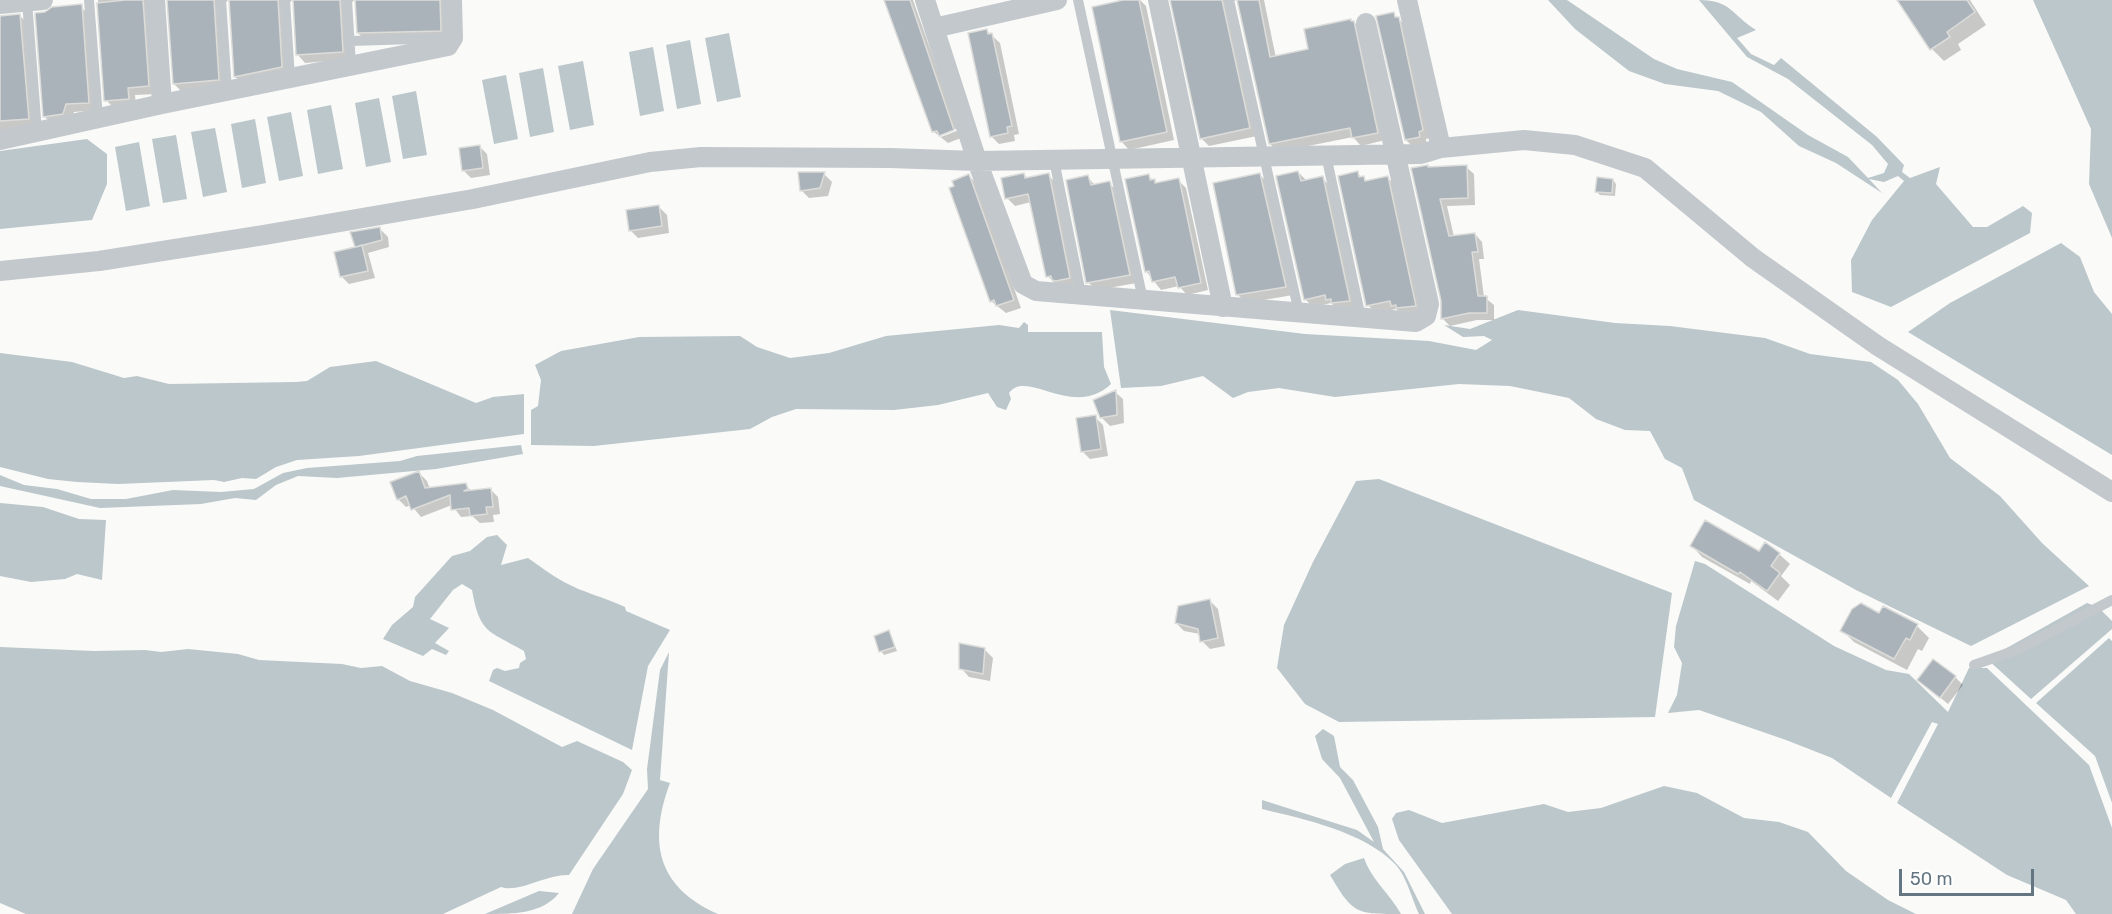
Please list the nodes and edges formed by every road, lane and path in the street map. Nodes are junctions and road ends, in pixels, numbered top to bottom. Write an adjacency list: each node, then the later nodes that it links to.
1 (89, 0): 23 (lane)
2 (155, 0): 22 (street)
3 (221, 0): 21 (lane)
4 (285, 0): 20 (lane)
5 (347, 0): 18 (lane)
6 (452, 0): 17 (street)
7 (925, 0): 16 (street)
8 (1058, 0): 16 (street)
9 (1078, 0): 32 (lane)
10 (1158, 0): 30 (street)
11 (1229, 0): 29 (lane)
12 (1407, 0): 26 (street)
13 (35, 1): 14 (street); 24 (lane)
14 (0, 4)
15 (1366, 23): 27 (street)
16 (934, 28): 33 (street)
17 (453, 38): 18 (lane); 19 (street)
18 (350, 40): 19 (lane)
19 (351, 65): 20 (street)
20 (290, 78): 21 (street)
21 (227, 91): 22 (street)
22 (162, 104): 23 (street)
23 (98, 118): 24 (street)
24 (37, 132): 25 (street)
25 (0, 140)
26 (1441, 148): 27 (street); 40 (street)
27 (1395, 154): 28 (street); 39 (street)
28 (1326, 155): 29 (street); 39 (lane)
29 (1264, 156): 30 (street); 38 (lane)
30 (1191, 158): 32 (street); 37 (street)
31 (1054, 160): 32 (street); 33 (street); 35 (lane)
32 (1113, 160): 36 (lane)
33 (976, 161): 34 (street); 35 (street)
34 (0, 271)
35 (1081, 294): 36 (street)
36 (1143, 300): 37 (street)
37 (1223, 307): 38 (street)
38 (1299, 313): 39 (street)
39 (1362, 318)
40 (2112, 492)
41 (2112, 600): 42 (lane)
42 (1974, 665)

